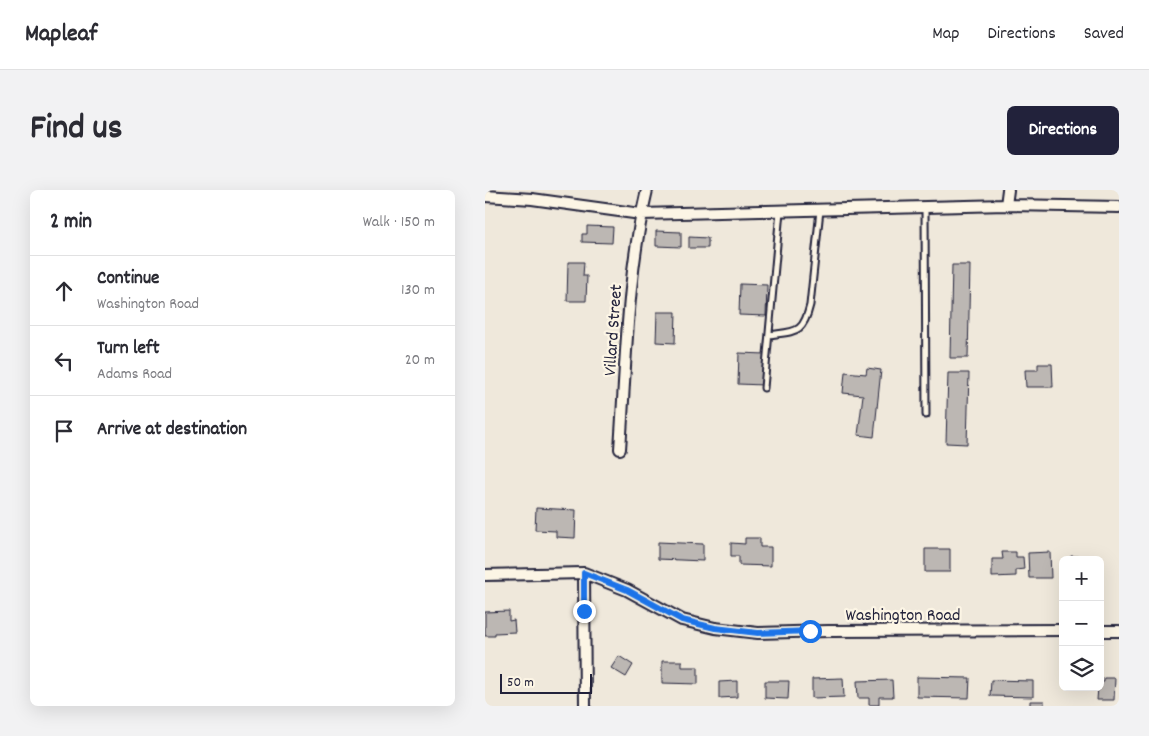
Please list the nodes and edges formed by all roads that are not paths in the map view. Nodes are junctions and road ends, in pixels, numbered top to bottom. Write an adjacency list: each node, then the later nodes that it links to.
1 (647, 190): 9 (street, Villard Street)
2 (1008, 190): 4 (street)
3 (485, 196): 9 (street)
4 (1006, 205): 5 (street); 6 (street)
5 (925, 207): 7 (street); 12 (lane)
6 (1119, 207)
7 (820, 210): 8 (street); 10 (lane)
8 (780, 211): 9 (street); 10 (lane)
9 (641, 214): 13 (street, Villard Street)
10 (769, 335): 11 (lane)
11 (764, 388)
12 (926, 415)
13 (620, 450)
14 (584, 573): 15 (street, Washington Road); 16 (street, Washington Road); 19 (street)
15 (485, 574)
16 (1059, 630)
17 (1104, 630): 18 (street)
18 (1119, 631)
19 (585, 706)

